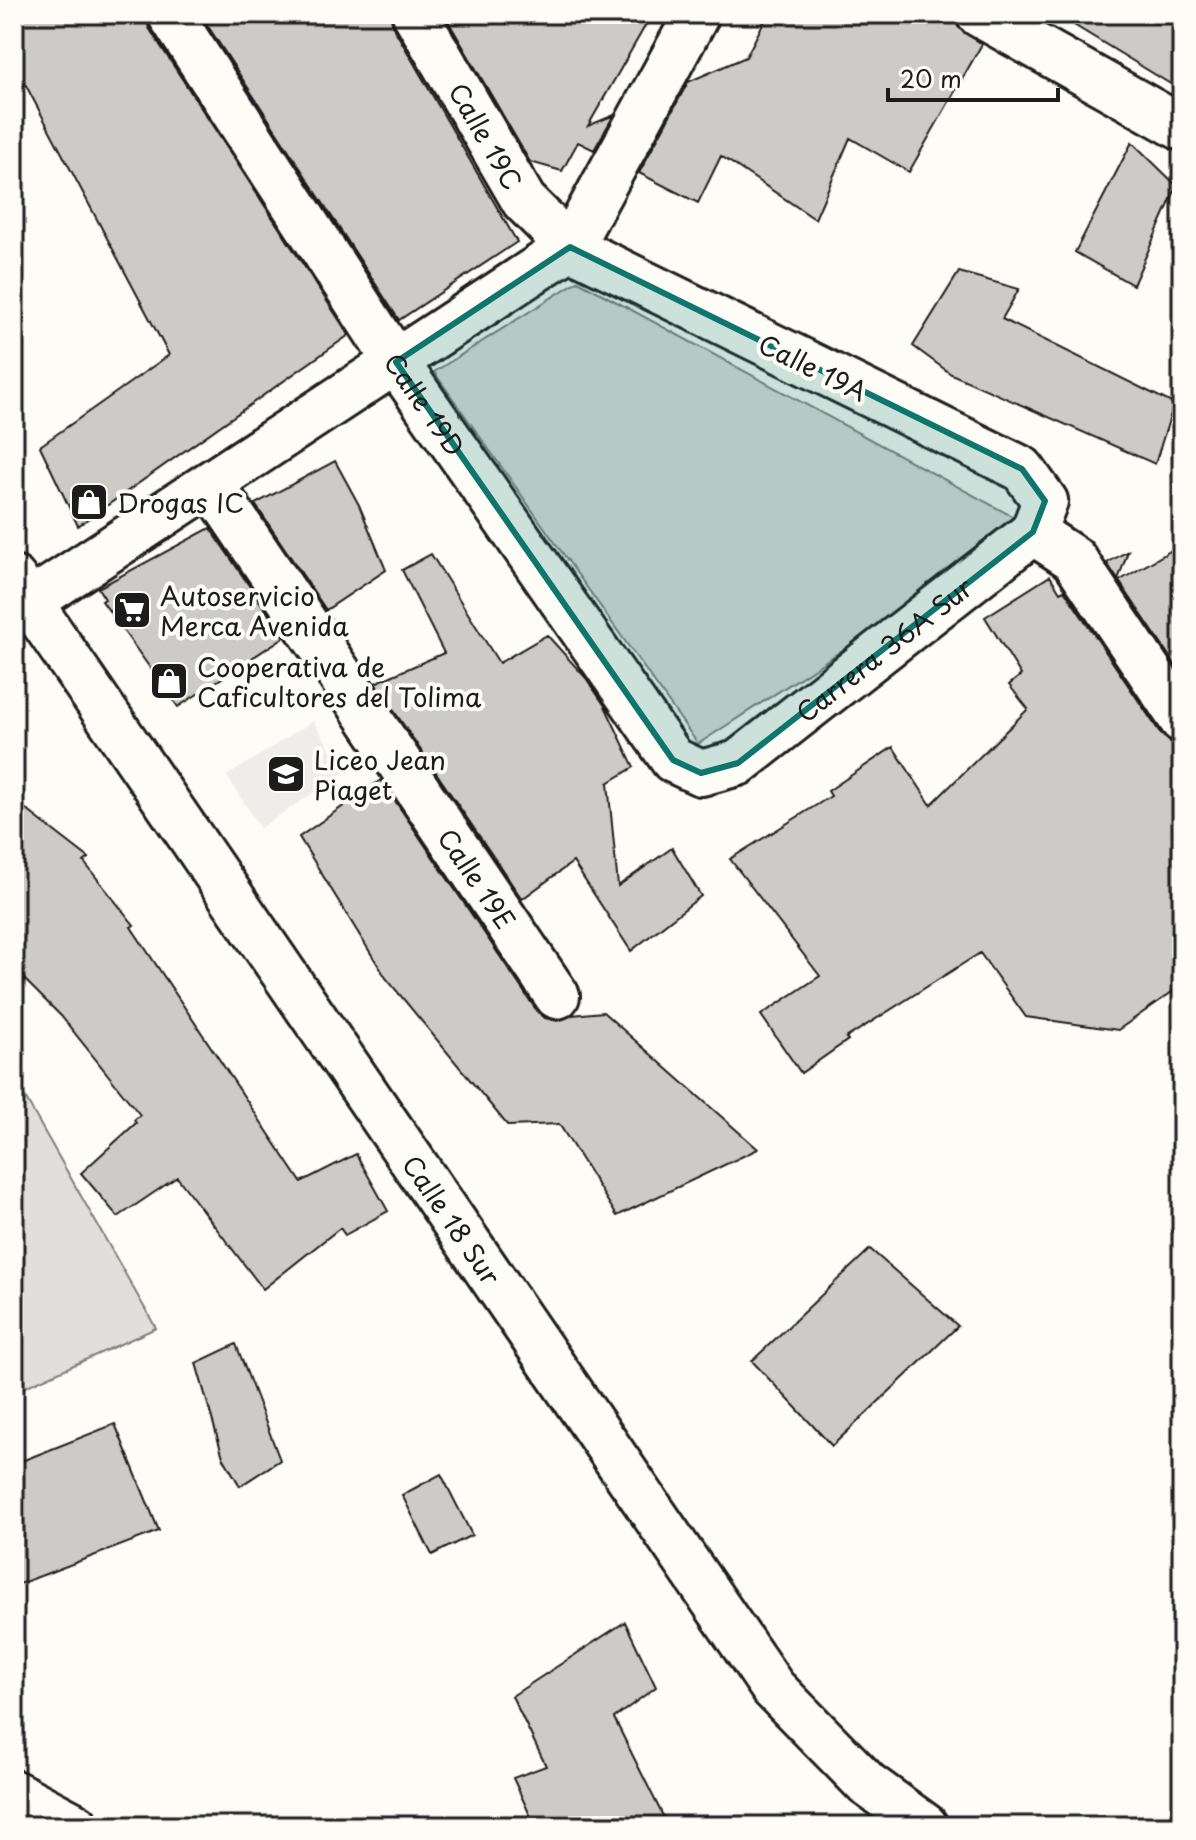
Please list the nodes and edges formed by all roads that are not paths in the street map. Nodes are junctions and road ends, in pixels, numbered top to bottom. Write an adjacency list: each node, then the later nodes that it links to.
1 (170, 14): 7 (main road, Calle 19D)
2 (415, 14): 6 (main road, Calle 19C)
3 (697, 14): 6 (main road)
4 (979, 14): 5 (main road)
5 (1182, 128)
6 (570, 247): 7 (main road); 9 (main road, Calle 19A)
7 (396, 362): 8 (main road); 12 (main road, Calle 19D)
8 (211, 484): 10 (main road); 13 (main road, Calle 19E)
9 (1039, 516): 11 (main road); 12 (main road, Carrera 36A Sur)
10 (22, 591): 16 (main road, Calle 18 Sur)
11 (1182, 720)
12 (701, 773)
13 (557, 996)
14 (14, 1793): 15 (main road)
15 (76, 1826)
16 (925, 1826)

